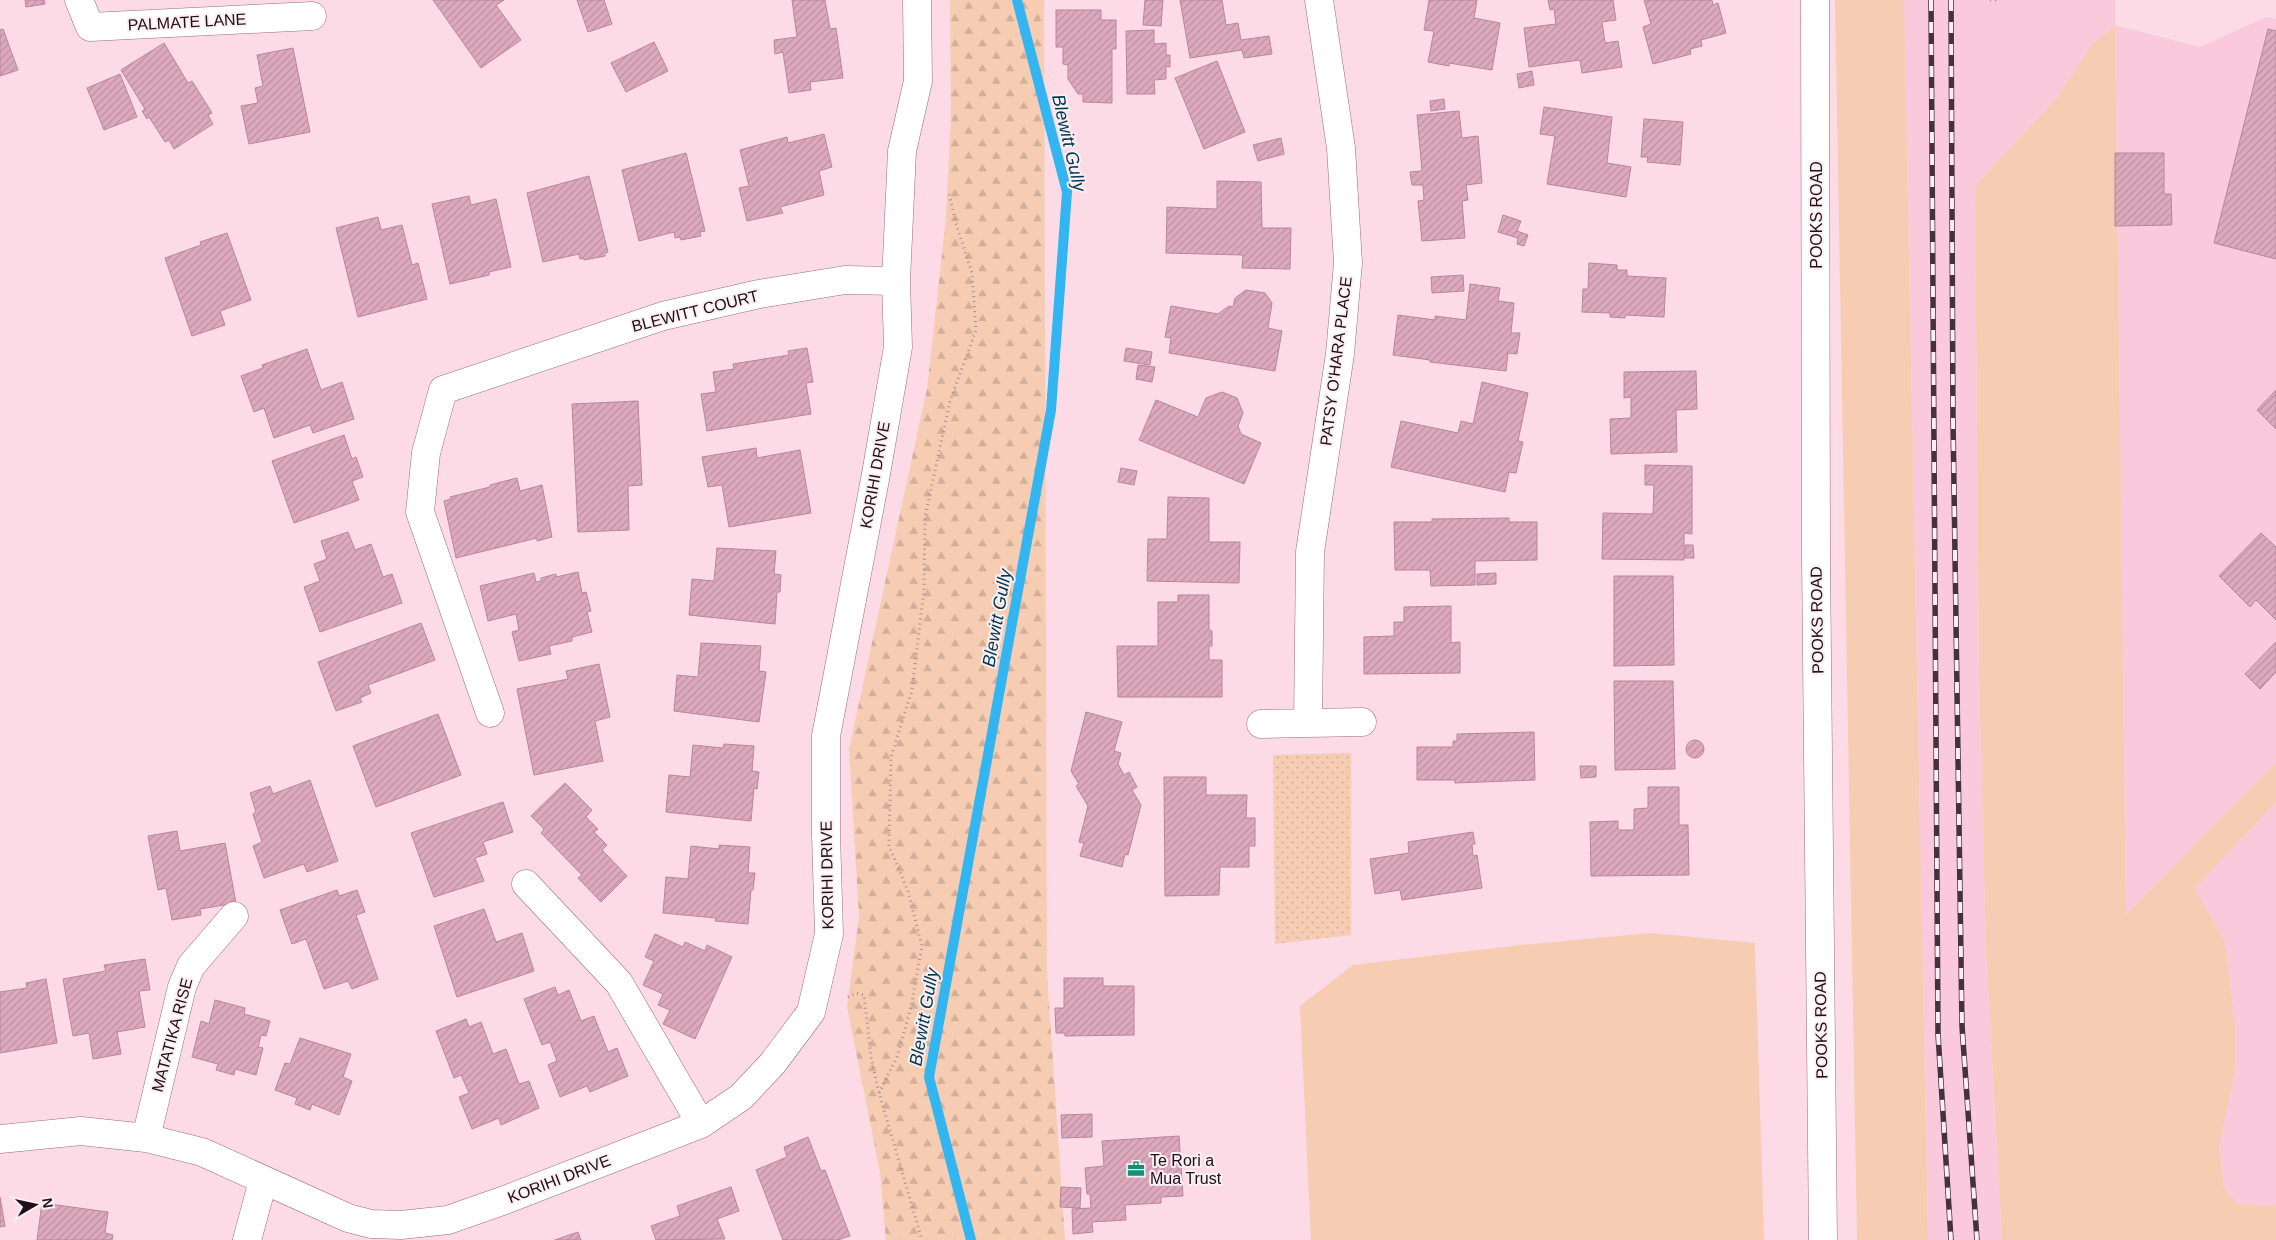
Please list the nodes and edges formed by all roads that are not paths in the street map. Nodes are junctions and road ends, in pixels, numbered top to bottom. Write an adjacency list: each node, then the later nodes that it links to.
1 (79, 0): 5 (street, PALMATE LANE)
2 (917, 0): 6 (street, KORIHI DRIVE)
3 (1320, 0): 9 (street, PATSY O'HARA PLACE)
4 (1815, 0): 18 (street, POOKS ROAD)
5 (312, 16)
6 (896, 281): 7 (street, BLEWITT COURT); 13 (street, KORIHI DRIVE)
7 (490, 713)
8 (1362, 722): 9 (street)
9 (1308, 723): 10 (street)
10 (1260, 724)
11 (526, 884): 13 (street)
12 (234, 916): 14 (street, MATATIKA RISE)
13 (701, 1124): 16 (street, KORIHI DRIVE)
14 (146, 1138): 15 (street, KORIHI DRIVE); 16 (street, KORIHI DRIVE)
15 (0, 1139)
16 (263, 1181): 17 (street)
17 (247, 1240)
18 (1823, 1240)

